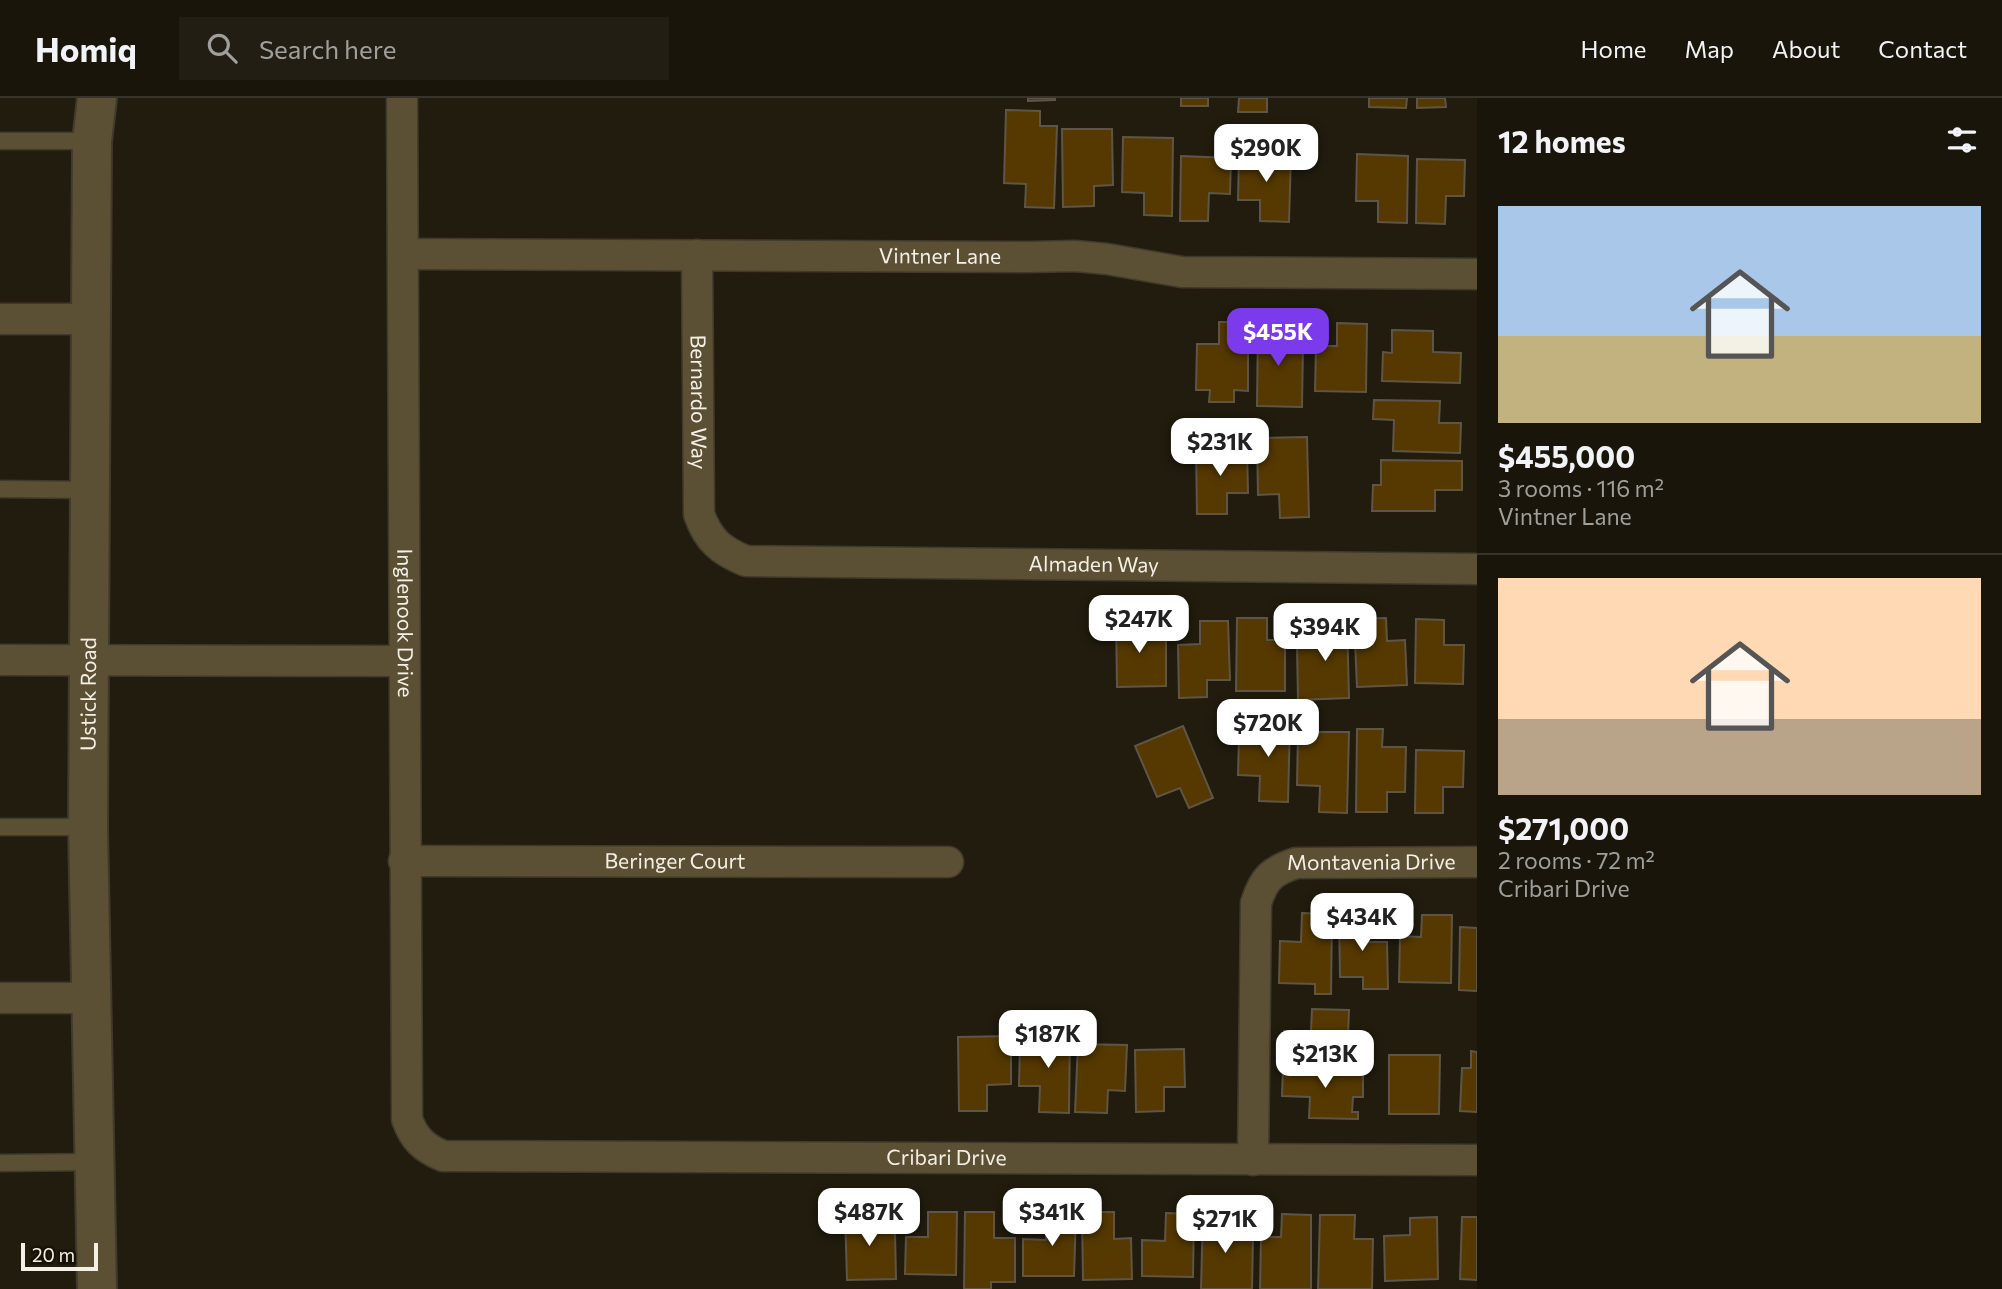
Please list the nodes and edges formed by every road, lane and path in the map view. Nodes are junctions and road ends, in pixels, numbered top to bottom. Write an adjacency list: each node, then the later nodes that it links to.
1 (97, 98): 4 (street, Ustick Road)
2 (402, 98): 5 (street, Inglenook Drive)
3 (0, 141): 4 (lane)
4 (93, 141): 8 (street, Ustick Road)
5 (403, 254): 6 (street, Vintner Lane); 16 (street, Inglenook Drive)
6 (697, 255): 7 (street, Vintner Lane); 12 (street, Bernardo Way)
7 (1477, 274)
8 (92, 318): 9 (street); 11 (street, Ustick Road)
9 (0, 319)
10 (0, 489): 11 (lane)
11 (90, 489): 15 (street, Ustick Road)
12 (716, 545): 13 (street, Almaden Way)
13 (1477, 569)
14 (0, 660): 15 (street)
15 (88, 661): 16 (street); 18 (street, Ustick Road)
16 (404, 661): 19 (street, Inglenook Drive)
17 (0, 827): 18 (lane)
18 (88, 827): 23 (street, Ustick Road)
19 (404, 861): 20 (street, Beringer Court); 24 (street, Inglenook Drive)
20 (948, 862)
21 (1477, 862): 25 (street, Montavenia Drive)
22 (0, 998): 23 (street)
23 (90, 998): 27 (street, Ustick Road)
24 (419, 1143): 25 (street, Cribari Drive)
25 (1254, 1160): 26 (street, Cribari Drive)
26 (1477, 1160)
27 (95, 1162): 28 (lane); 29 (street, Ustick Road)
28 (0, 1163)
29 (97, 1289)

